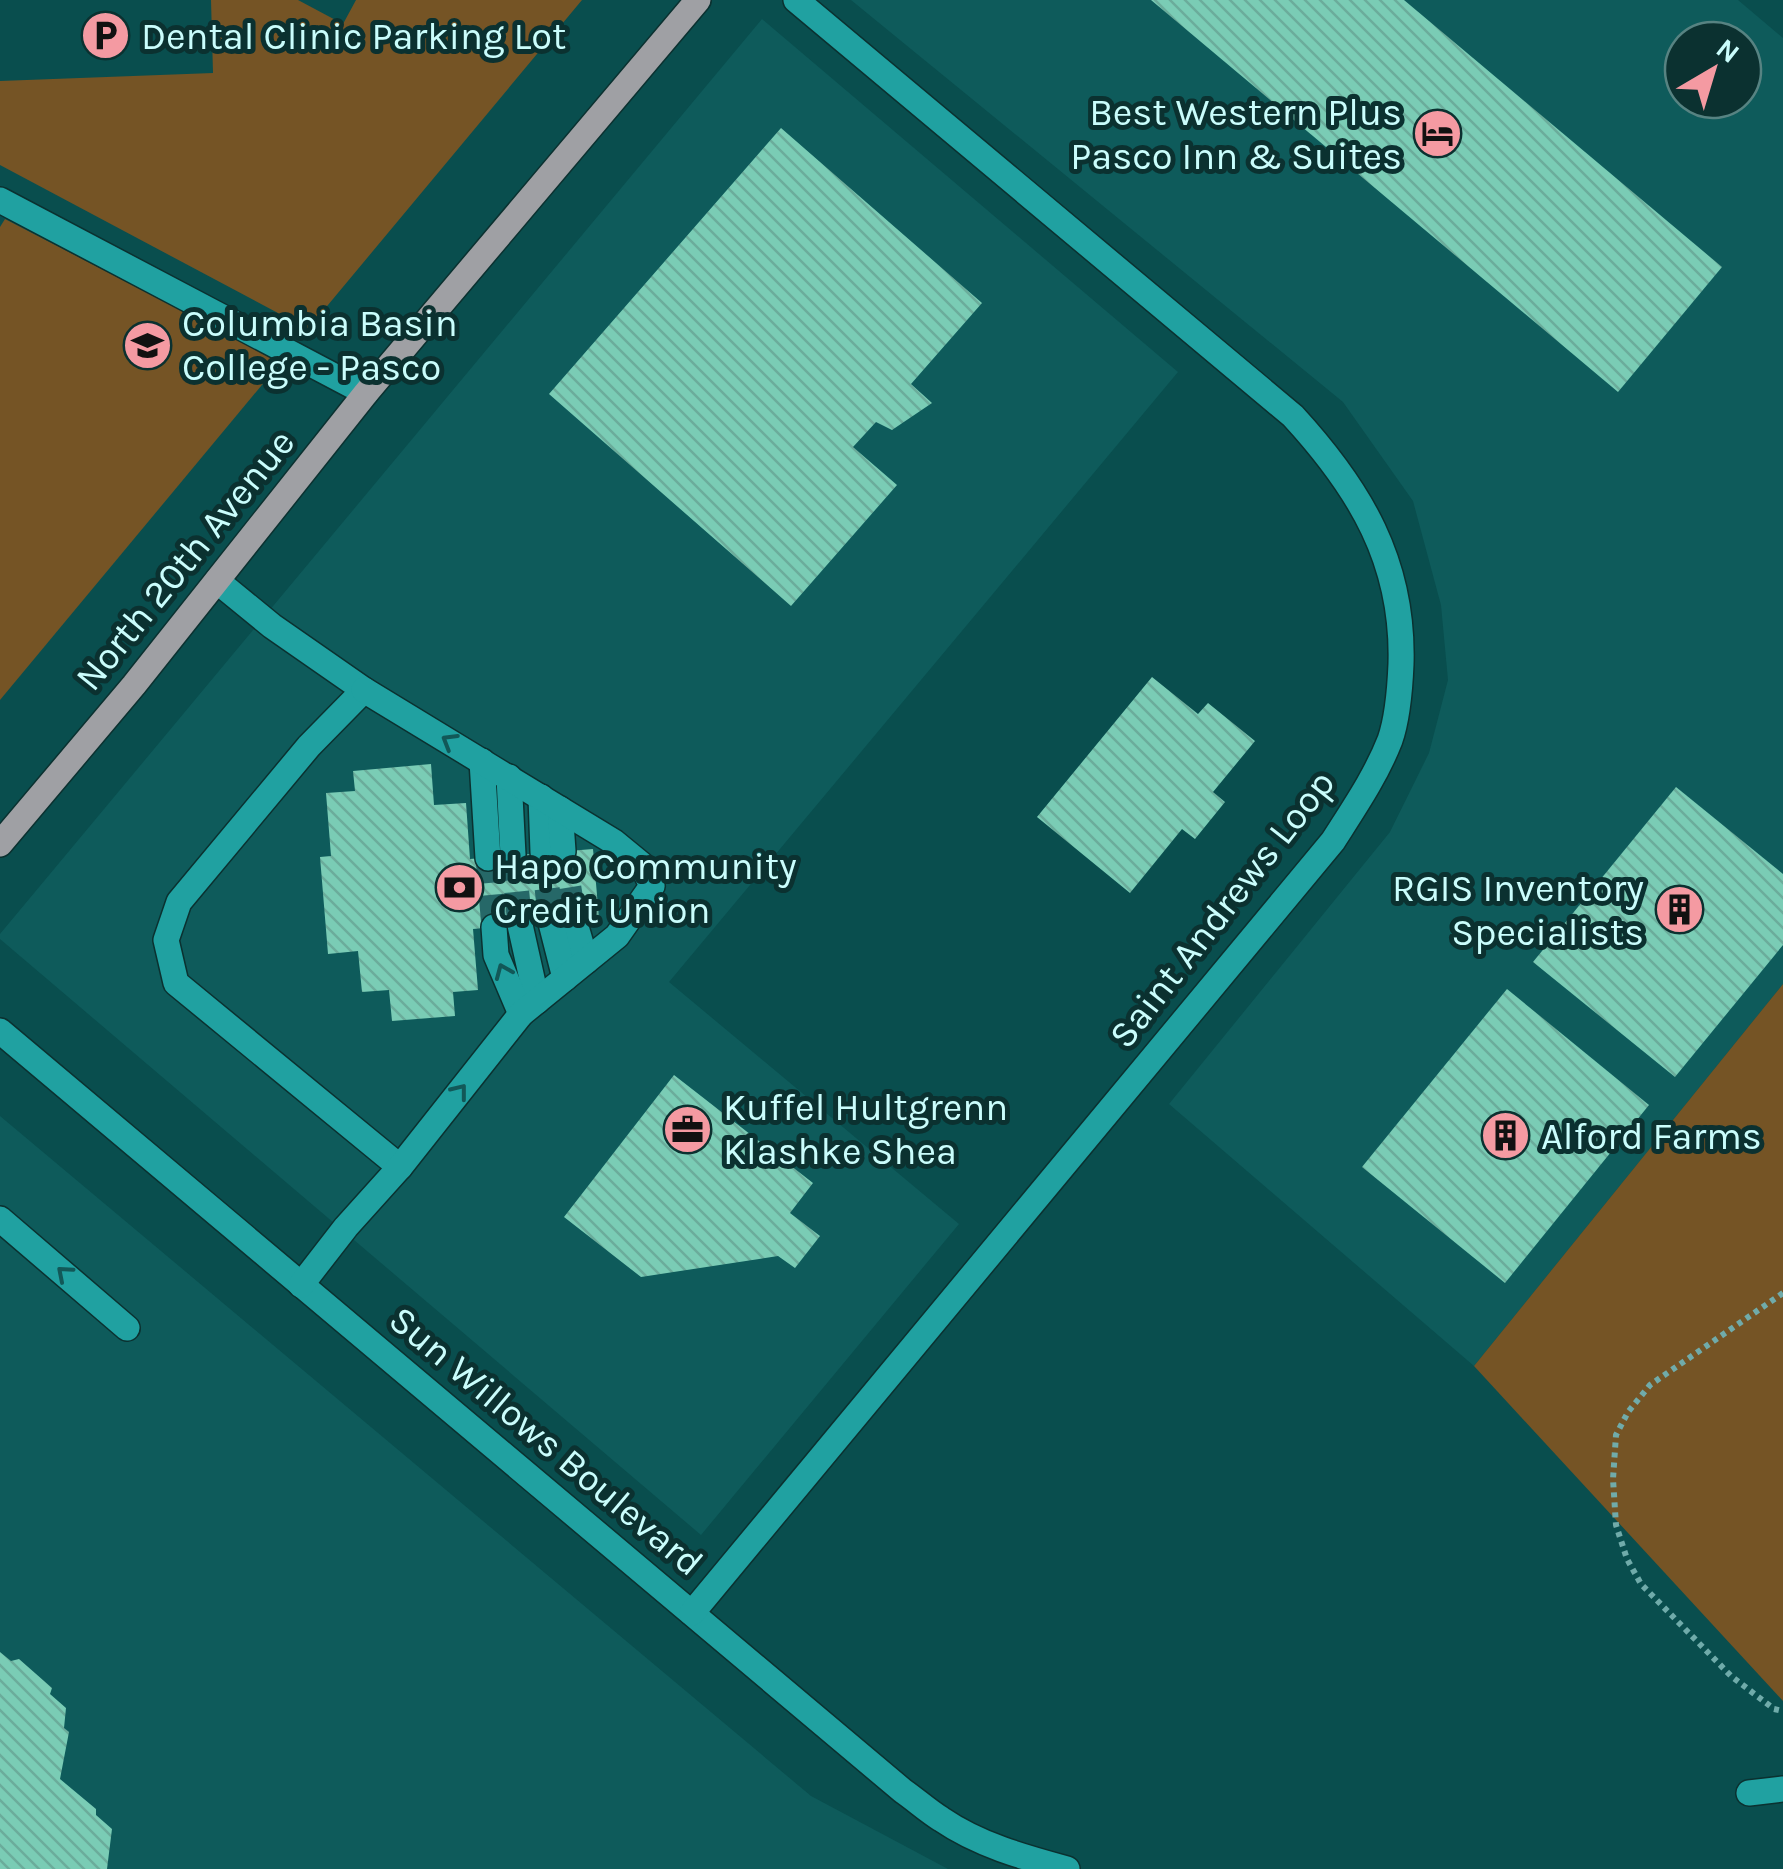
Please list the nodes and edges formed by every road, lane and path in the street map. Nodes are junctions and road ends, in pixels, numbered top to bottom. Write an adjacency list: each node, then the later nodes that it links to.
1 (698, 0): 4 (main road, North 20th Avenue)
2 (796, 0): 22 (street, Saint Andrews Loop)
3 (0, 200): 4 (street)
4 (366, 393): 5 (main road, North 20th Avenue)
5 (217, 581): 6 (street); 10 (main road, North 20th Avenue)
6 (364, 690): 7 (street, one-way to 6); 17 (street)
7 (482, 762): 8 (street); 8 (street)
8 (509, 778): 9 (street)
9 (550, 803): 11 (street); 13 (street)
10 (0, 844)
11 (553, 852)
12 (507, 926): 15 (street, one-way to 12)
13 (586, 961): 14 (street); 14 (street)
14 (565, 978): 15 (street)
15 (529, 1007): 17 (street, one-way to 15)
16 (0, 1031): 19 (street, Sun Willows Boulevard)
17 (400, 1167): 19 (street)
18 (0, 1220): 21 (street, one-way to 18)
19 (301, 1285): 22 (street, Sun Willows Boulevard)
20 (1783, 1293): 23 (path)
21 (127, 1328)
22 (692, 1614): 26 (street, Sun Willows Boulevard)
23 (1783, 1711)
24 (1783, 1789): 25 (street)
25 (1749, 1793)
26 (1018, 1862): 27 (street, Sun Willows Boulevard)
27 (1067, 1869)

